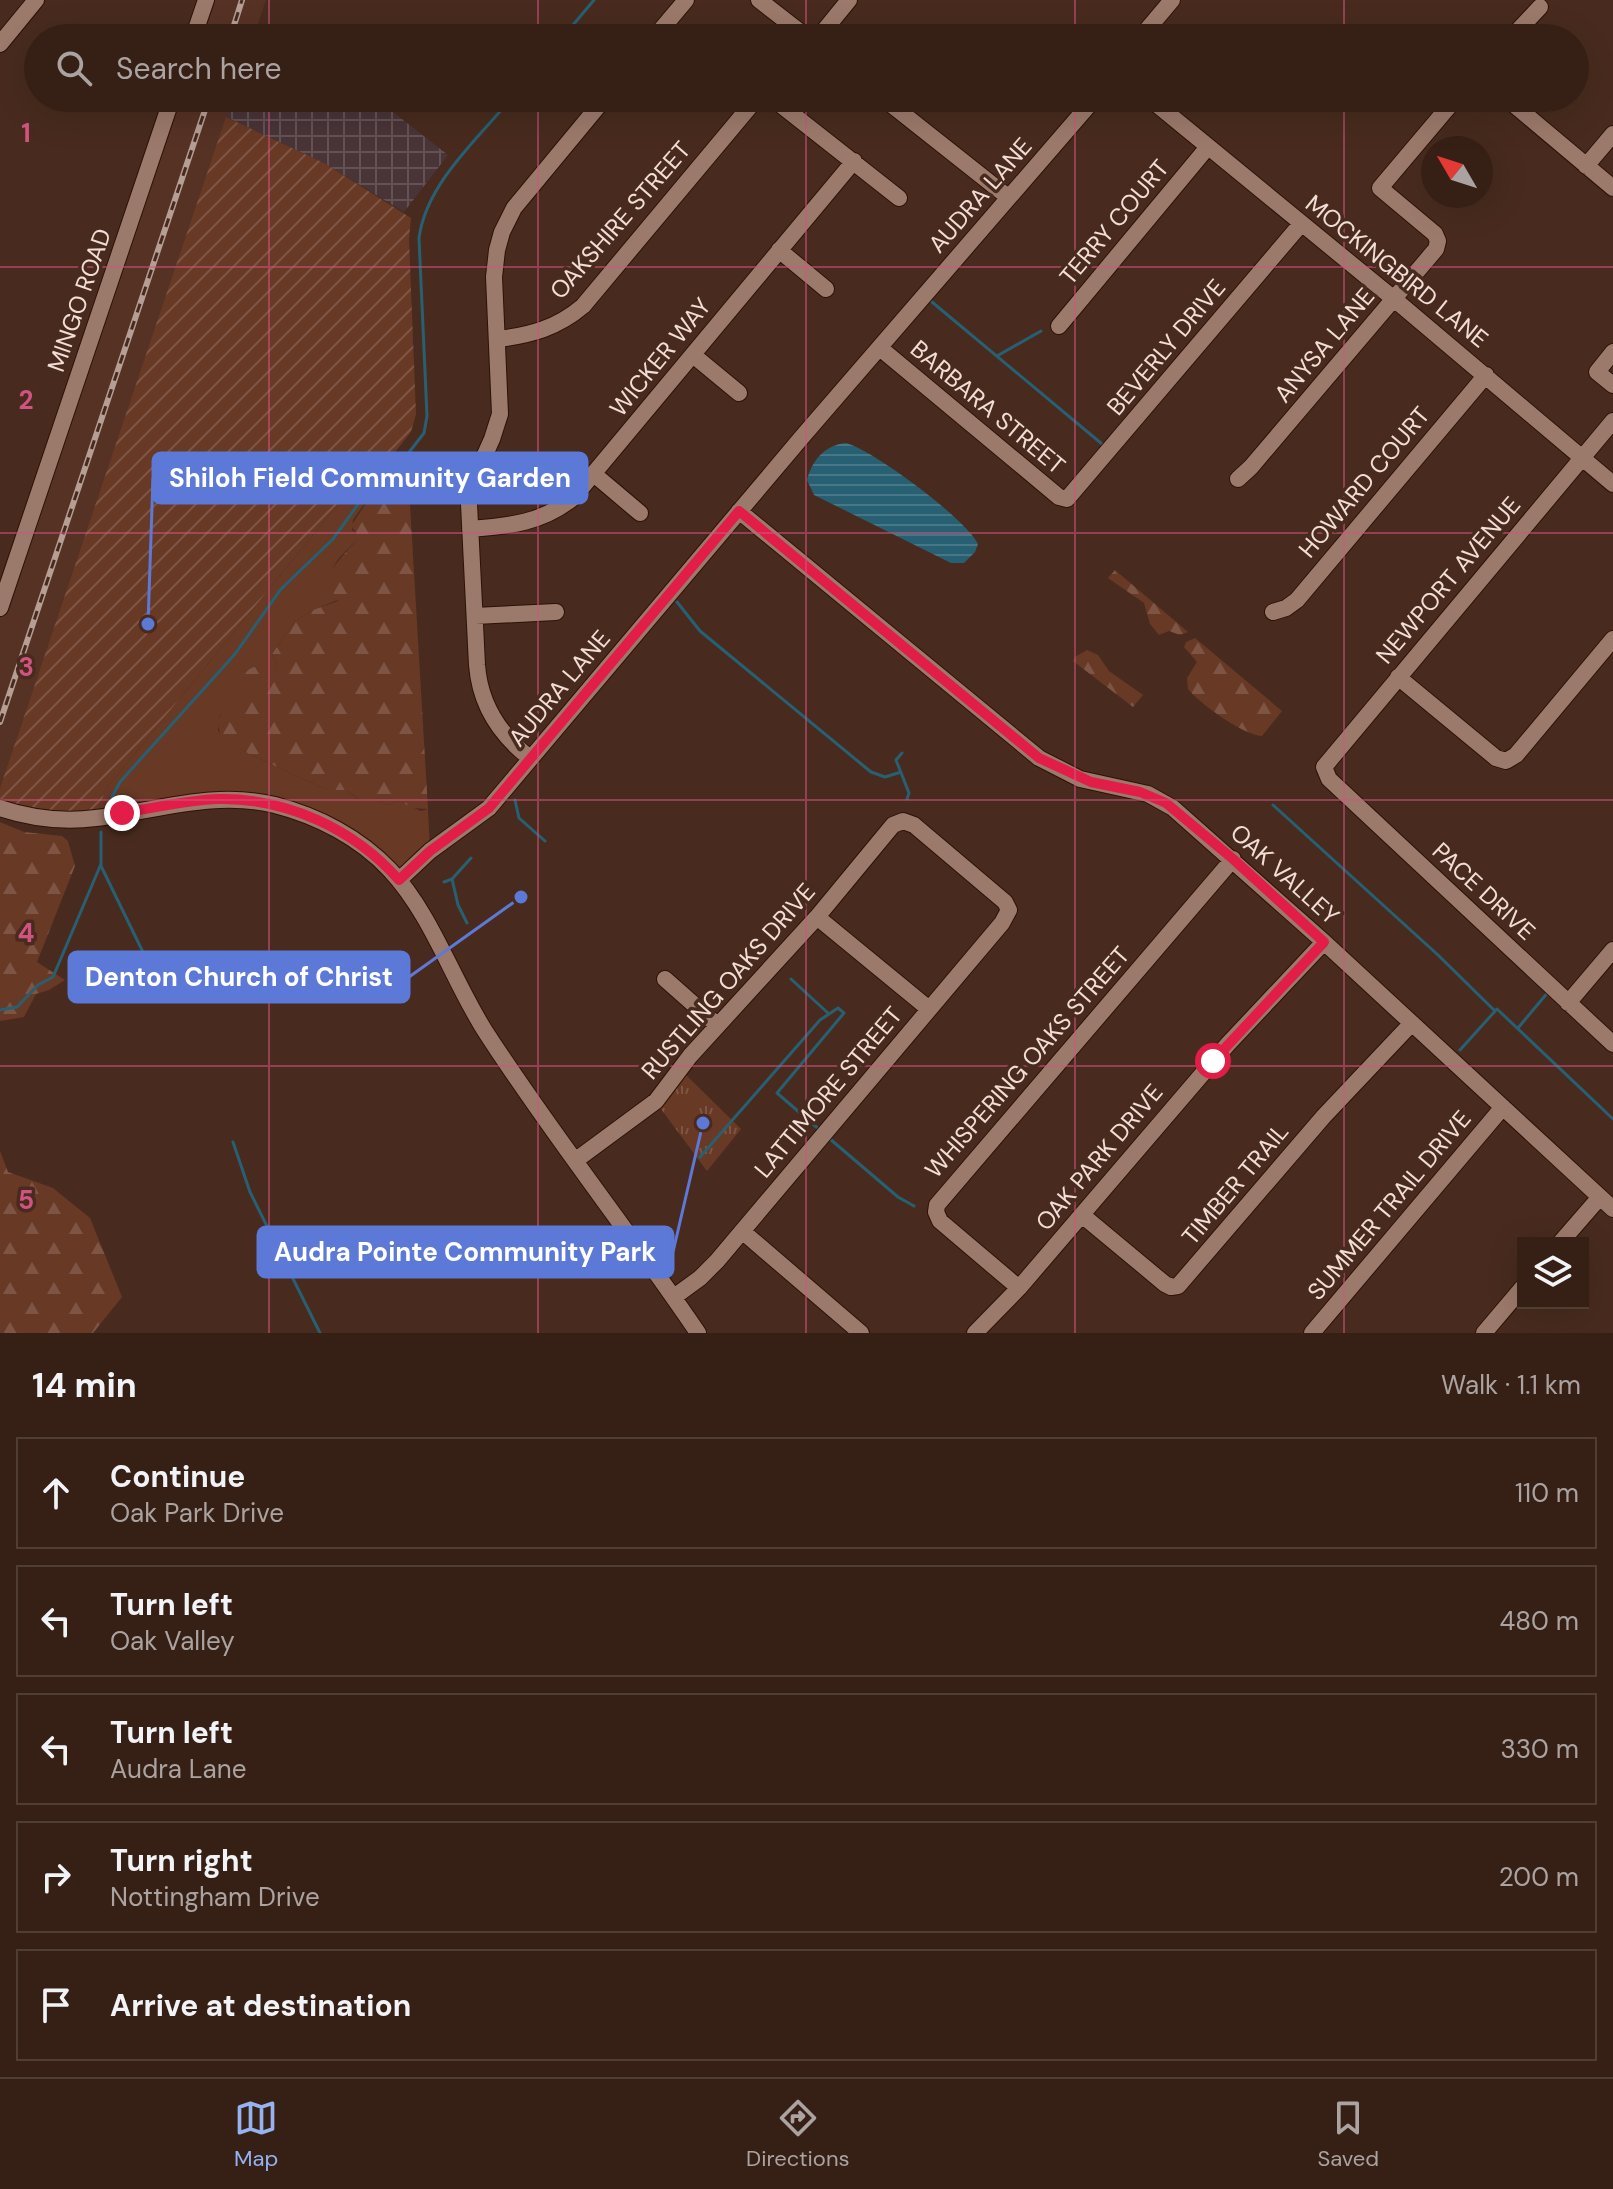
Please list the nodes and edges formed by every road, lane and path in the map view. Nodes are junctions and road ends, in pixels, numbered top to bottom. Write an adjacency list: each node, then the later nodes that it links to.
1 (36, 0): 14 (street)
2 (206, 0): 8 (street)
3 (686, 0): 9 (street)
4 (759, 0): 10 (street)
5 (849, 0): 11 (street)
6 (1172, 0): 12 (street)
7 (1540, 7): 13 (street)
8 (198, 24)
9 (666, 24)
10 (790, 24)
11 (829, 24)
12 (1152, 24)
13 (1524, 24)
14 (0, 44)
15 (167, 112): 52 (street, MINGO ROAD)
16 (593, 112): 36 (street)
17 (745, 112): 36 (street, OAKSHIRE STREET)
18 (790, 112): 26 (street)
19 (901, 112): 29 (street)
20 (1083, 112): 29 (street, AUDRA LANE)
21 (1165, 112): 25 (street, MOCKINGBIRD LANE)
22 (1444, 112): 34 (street, ANYSA LANE)
23 (1522, 112): 27 (street)
24 (1613, 134): 27 (street)
25 (1207, 148): 31 (street, MOCKINGBIRD LANE); 35 (street, TERRY COURT)
26 (854, 161): 30 (street); 32 (street, WICKER WAY)
27 (1586, 166): 28 (street)
28 (1613, 188)
29 (1008, 197): 37 (street, AUDRA LANE)
30 (899, 198)
31 (1301, 224): 34 (street, MOCKINGBIRD LANE); 48 (street, BEVERLY DRIVE)
32 (779, 250): 33 (street); 39 (street, WICKER WAY)
33 (826, 289)
34 (1394, 299): 40 (street, MOCKINGBIRD LANE); 46 (street, ANYSA LANE)
35 (1059, 326)
36 (498, 339): 51 (street)
37 (880, 348): 48 (street, BARBARA STREET); 49 (street, AUDRA LANE)
38 (1613, 352): 41 (street)
39 (693, 355): 42 (street); 45 (street, WICKER WAY)
40 (1486, 375): 44 (street, MOCKINGBIRD LANE); 54 (street, HOWARD COURT)
41 (1613, 385)
42 (739, 393)
43 (1613, 421): 44 (street, NEWPORT AVENUE)
44 (1583, 458): 47 (street, MOCKINGBIRD LANE); 57 (street, NEWPORT AVENUE)
45 (595, 475): 50 (street); 51 (street, WICKER WAY)
46 (1238, 479)
47 (1613, 484)
48 (1067, 499)
49 (739, 511): 58 (street, AUDRA LANE); 61 (street, OAK VALLEY)
50 (640, 513)
51 (470, 529): 55 (street)
52 (0, 608)
53 (556, 612): 55 (street)
54 (1273, 612)
55 (475, 616): 58 (street)
56 (1613, 639): 57 (street)
57 (1398, 677): 59 (street, NEWPORT AVENUE)
58 (530, 758): 62 (street, AUDRA LANE)
59 (1324, 771): 68 (street, PACE DRIVE)
60 (0, 808): 62 (street)
61 (1233, 859): 65 (street, OAK VALLEY); 80 (street, WHISPERING OAKS STREET)
62 (399, 880): 74 (street)
63 (1009, 910): 64 (street, RUSTLING OAKS DRIVE); 69 (street, LATTIMORE STREET)
64 (817, 917): 69 (street); 71 (street, RUSTLING OAKS DRIVE)
65 (1324, 942): 70 (street, OAK VALLEY); 77 (street, OAK PARK DRIVE)
66 (1613, 950): 68 (street)
67 (665, 979): 71 (street)
68 (1568, 1003): 72 (street, PACE DRIVE)
69 (929, 1009): 78 (street, LATTIMORE STREET)
70 (1412, 1023): 73 (street, OAK VALLEY); 77 (street, TIMBER TRAIL)
71 (717, 1025): 74 (street, RUSTLING OAKS DRIVE)
72 (1613, 1044)
73 (1503, 1107): 75 (street, OAK VALLEY); 86 (street, SUMMER TRAIL DRIVE)
74 (576, 1160): 82 (street)
75 (1600, 1197): 76 (street, OAK VALLEY); 79 (street)
76 (1613, 1209)
77 (1082, 1215): 80 (street, OAK PARK DRIVE)
78 (742, 1231): 82 (street, LATTIMORE STREET); 84 (street)
79 (1565, 1237)
80 (1019, 1288): 85 (street, OAK PARK DRIVE)
81 (1517, 1294): 87 (street)
82 (674, 1297): 83 (street)
83 (698, 1333)
84 (861, 1333)
85 (975, 1333)
86 (1312, 1333)
87 (1484, 1333)

